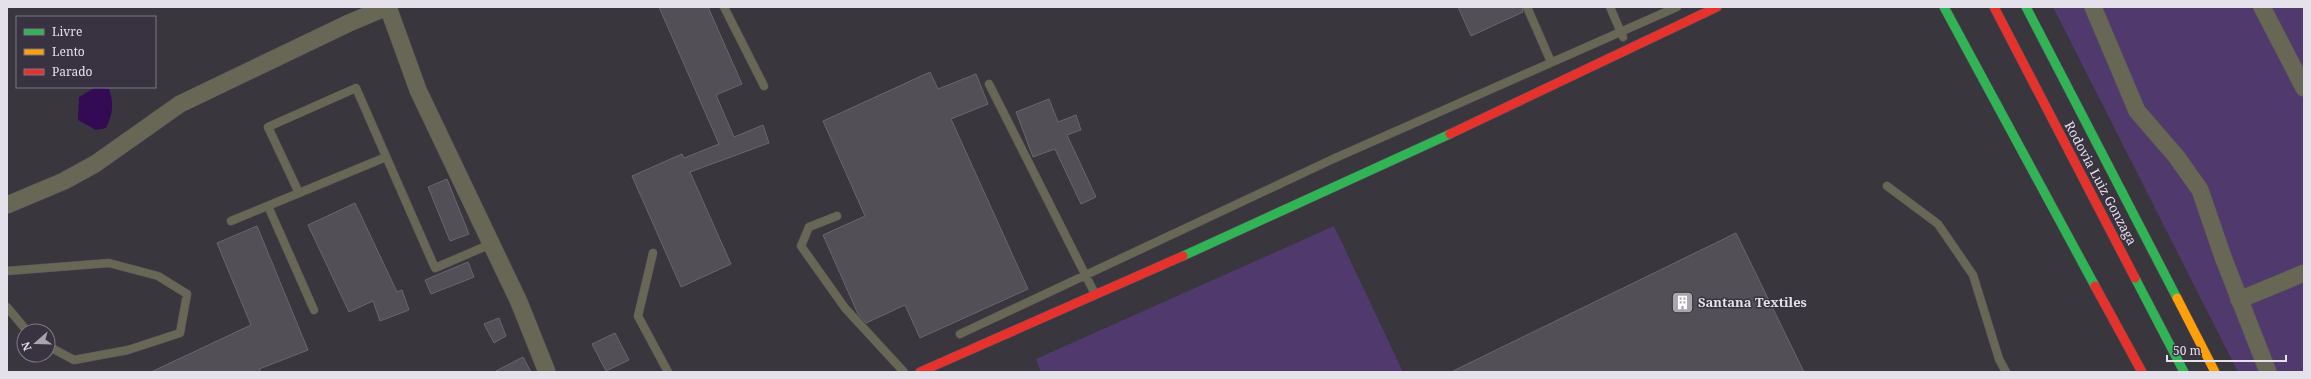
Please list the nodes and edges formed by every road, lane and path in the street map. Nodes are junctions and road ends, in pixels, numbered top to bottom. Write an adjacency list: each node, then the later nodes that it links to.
1 (388, 7): 21 (street); 25 (street)
2 (724, 7): 16 (lane)
3 (1527, 7): 14 (lane)
4 (1610, 7): 12 (lane)
5 (1677, 7): 12 (lane)
6 (1717, 7): 13 (main road)
7 (1944, 7): 42 (main road)
8 (1994, 7): 43 (main road, Rodovia Luiz Gonzaga)
9 (2026, 7): 44 (main road, Rodovia Luiz Gonzaga)
10 (2093, 7): 31 (street)
11 (2262, 7): 17 (street)
12 (1621, 33): 13 (lane); 14 (lane)
13 (1629, 48): 30 (main road)
14 (1551, 62): 29 (lane)
15 (989, 84): 29 (lane)
16 (764, 86)
17 (2304, 88)
18 (386, 157): 20 (lane); 20 (lane); 25 (lane)
19 (1887, 186): 41 (lane)
20 (299, 193): 22 (lane)
21 (7, 206)
22 (268, 206): 24 (lane); 33 (lane)
23 (837, 216): 39 (lane)
24 (231, 221)
25 (490, 244): 37 (street)
26 (653, 253): 38 (lane)
27 (7, 271): 36 (lane)
28 (2304, 273): 31 (street)
29 (1085, 275): 30 (lane); 35 (lane)
30 (1096, 296): 40 (main road)
31 (2240, 300): 45 (street)
32 (7, 307): 34 (lane)
33 (314, 310)
34 (20, 323)
35 (960, 334)
36 (56, 350)
37 (547, 372)
38 (668, 372)
39 (904, 372)
40 (920, 372)
41 (2006, 372)
42 (2142, 372)
43 (2184, 372)
44 (2215, 372)
45 (2268, 372)

